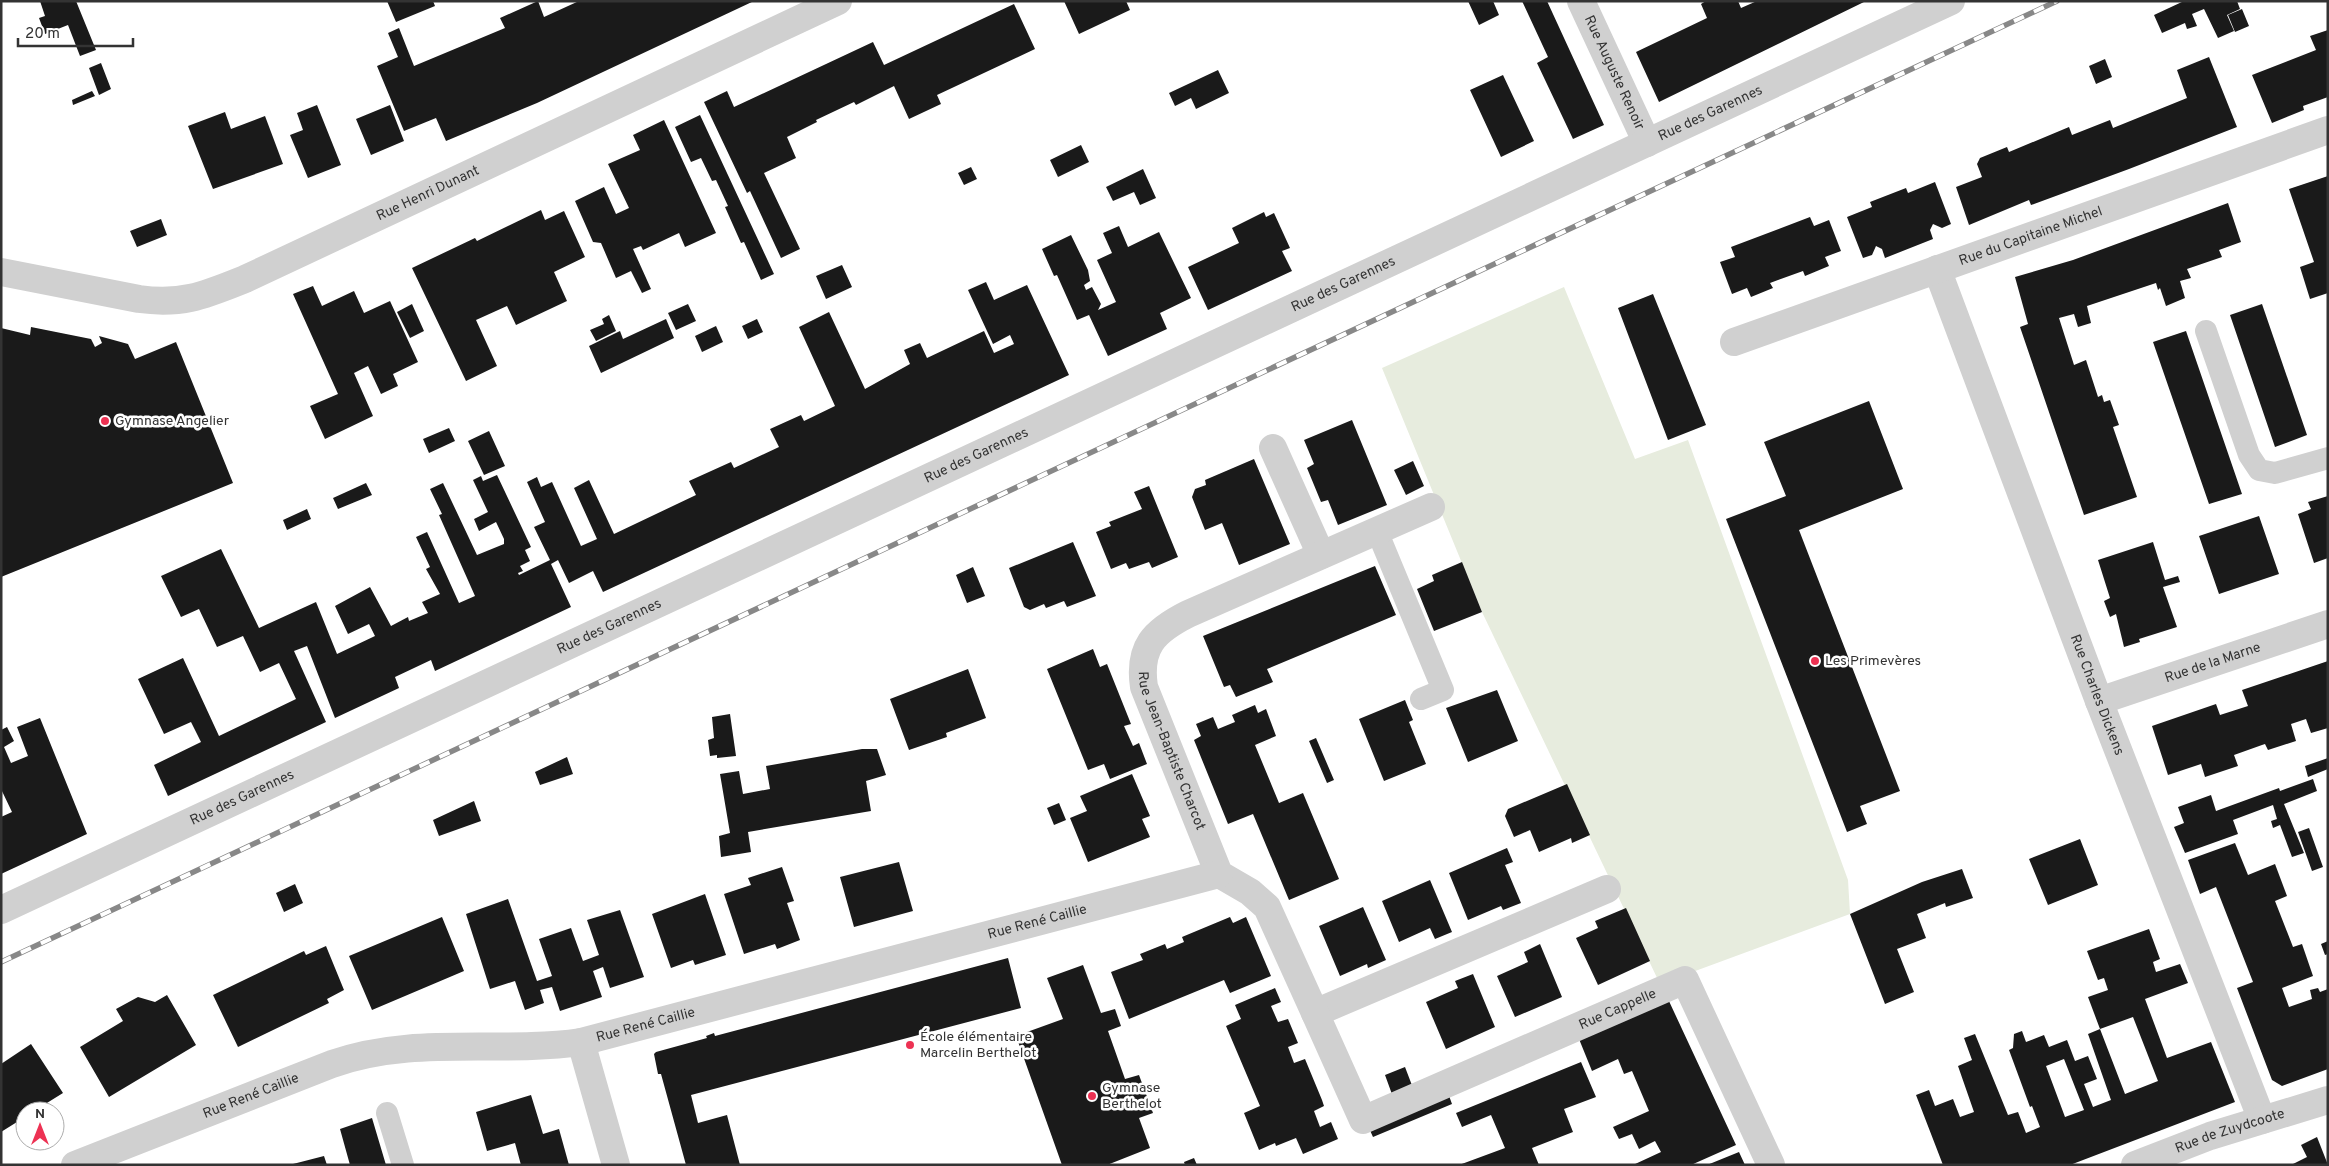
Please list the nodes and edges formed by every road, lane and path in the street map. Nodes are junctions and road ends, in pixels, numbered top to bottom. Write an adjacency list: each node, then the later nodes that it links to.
1 (838, 1): 7 (street, Rue Henri Dunant)
2 (1581, 1): 5 (street, Rue Auguste Renoir)
3 (1951, 1): 5 (street, Rue des Garennes)
4 (2328, 130): 6 (street, Rue du Capitaine Michel)
5 (1647, 143): 20 (street, Rue des Garennes)
6 (1937, 269): 9 (street, Rue du Capitaine Michel); 17 (street, Rue Charles Dickens)
7 (1, 272)
8 (2206, 331): 11 (lane)
9 (1734, 342)
10 (1274, 448): 14 (street)
11 (2328, 458)
12 (1431, 507): 13 (street, Rue Jean-Baptiste Charcot)
13 (1377, 531): 14 (street, Rue Jean-Baptiste Charcot); 16 (lane)
14 (1321, 555): 18 (street, Rue Jean-Baptiste Charcot)
15 (2328, 624): 17 (street, Rue de la Marne)
16 (1422, 699)
17 (2099, 700): 25 (street, Rue Charles Dickens)
18 (1219, 874): 21 (street); 22 (street, Rue René Caillie)
19 (1607, 889): 21 (street)
20 (1, 910)
21 (1315, 1013): 29 (street, Rue Cappelle)
22 (581, 1042): 26 (street, Rue René Caillie); 28 (street)
23 (2328, 1100): 25 (street, Rue de Zuydcoote)
24 (387, 1113): 27 (lane)
25 (2262, 1120): 30 (street, Rue de Zuydcoote)
26 (80, 1164)
27 (403, 1165)
28 (616, 1165)
29 (1770, 1165)
30 (2135, 1165)

